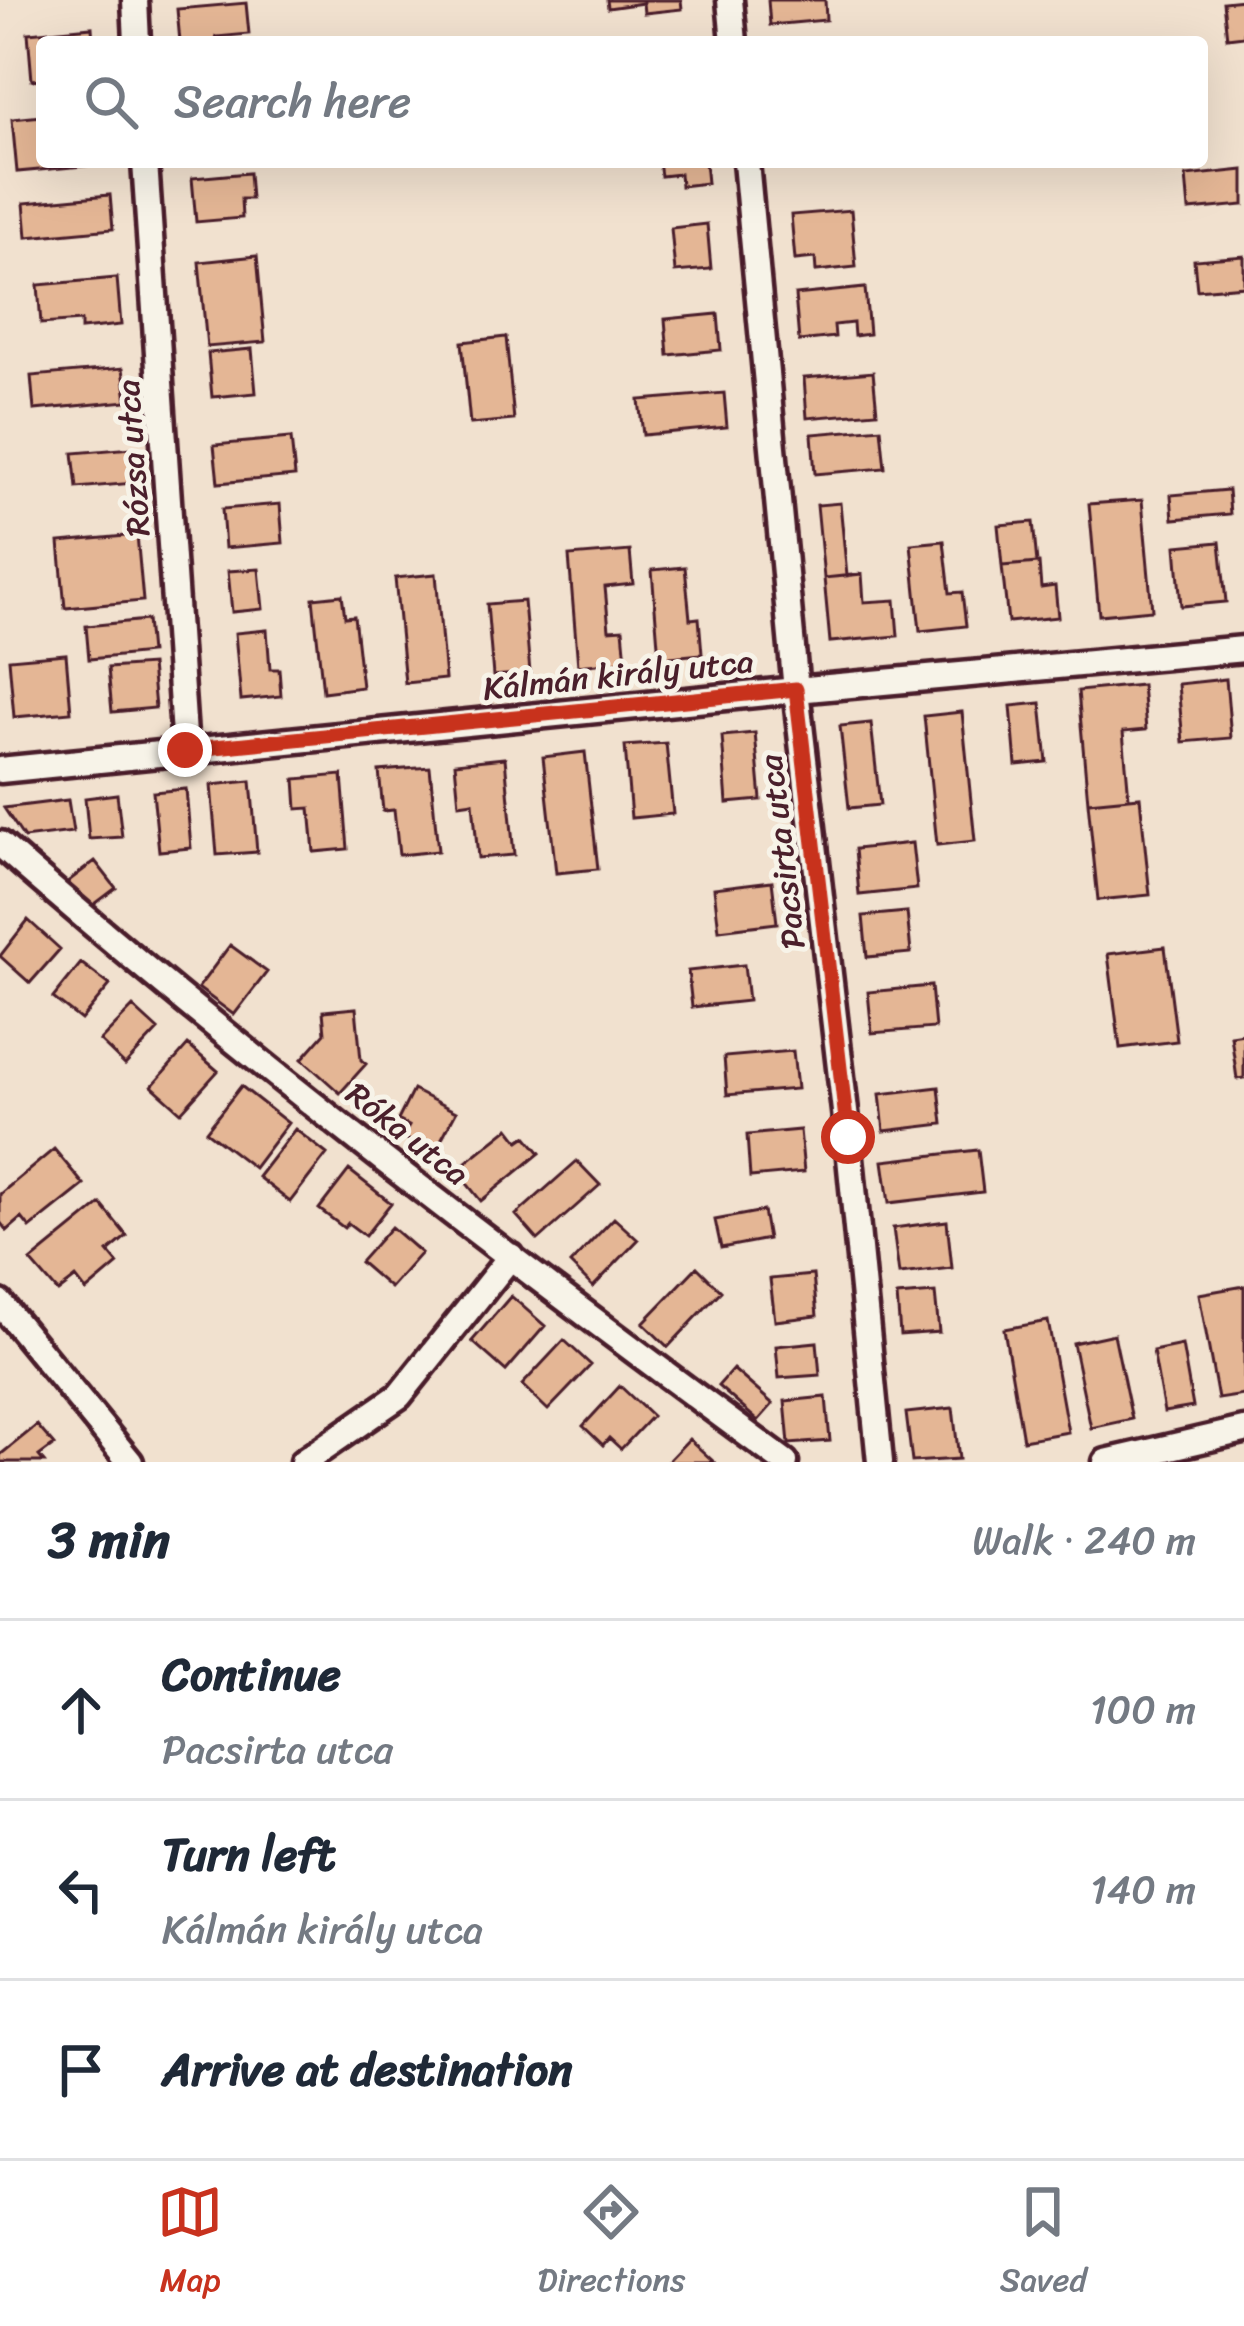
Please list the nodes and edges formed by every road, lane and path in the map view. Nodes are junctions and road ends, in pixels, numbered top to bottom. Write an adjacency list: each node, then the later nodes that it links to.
1 (134, 0): 3 (street)
2 (730, 0): 4 (street)
3 (137, 36)
4 (733, 36)
5 (146, 168): 9 (street, Rózsa utca)
6 (747, 168): 8 (street, Pacsirta utca)
7 (1244, 649): 8 (street, Kálmán király utca)
8 (796, 689): 9 (street, Kálmán király utca); 18 (street, Pacsirta utca)
9 (185, 750): 10 (street, Kálmán király utca)
10 (0, 770)
11 (0, 844): 12 (street, Róka utca)
12 (511, 1256): 16 (street); 17 (street, Róka utca)
13 (0, 1303): 15 (street)
14 (1244, 1430): 19 (street)
15 (130, 1462)
16 (303, 1462)
17 (785, 1462)
18 (880, 1462)
19 (1106, 1462)

